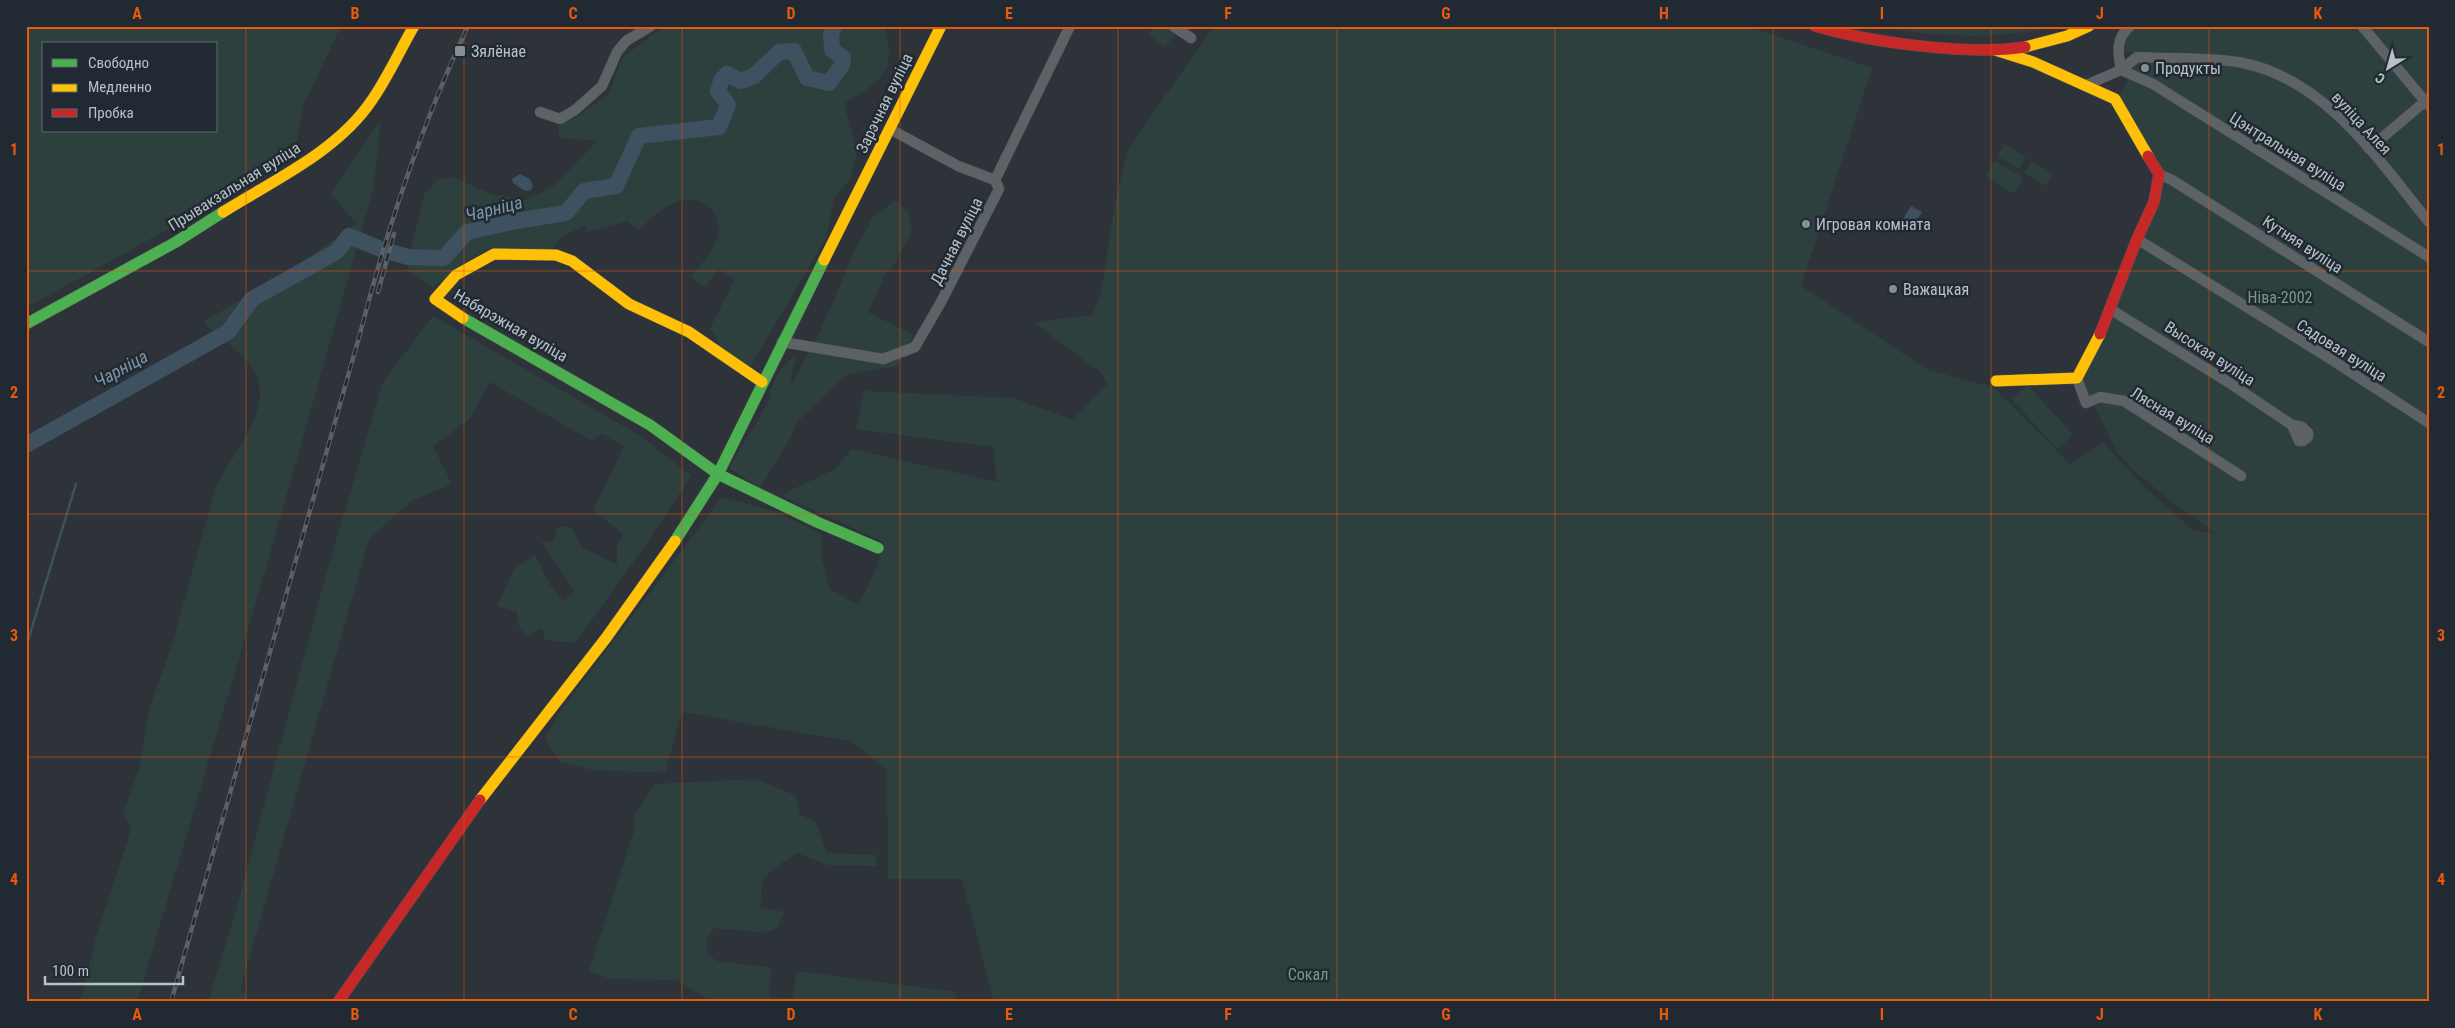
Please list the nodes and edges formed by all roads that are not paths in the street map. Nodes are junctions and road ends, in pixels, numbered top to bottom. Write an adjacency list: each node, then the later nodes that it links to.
1 (414, 26): 24 (street, Прывакзальная вуліца)
2 (651, 26): 15 (street)
3 (941, 26): 16 (street, Зарэчная вуліца)
4 (1070, 26): 19 (street, Дачная вуліца)
5 (1173, 26): 10 (street)
6 (1815, 26): 11 (street)
7 (2089, 26): 11 (street)
8 (2130, 26): 12 (street)
9 (2362, 26): 14 (street)
10 (1191, 38)
11 (1995, 50): 13 (street)
12 (2125, 71): 13 (street); 17 (street, вуліца Алея); 22 (street, Цэнтральная вуліца)
13 (2086, 85): 18 (street)
14 (2428, 102): 17 (street)
15 (540, 112)
16 (890, 129): 19 (street); 25 (street, Зарэчная вуліца)
17 (2368, 150): 20 (street, вуліца Алея)
18 (2159, 174): 21 (street); 26 (street, Кутняя вуліца)
19 (995, 180): 25 (street, Дачная вуліца)
20 (2429, 222)
21 (2137, 239): 23 (street); 30 (street, Садовая вуліца)
22 (2429, 257)
23 (2110, 309): 27 (street); 31 (street, Высокая вуліца)
24 (26, 324)
25 (782, 342): 28 (street, Зарэчная вуліца)
26 (2429, 342)
27 (2077, 378): 29 (street); 33 (street, Лясная вуліца)
28 (762, 382): 32 (street, Зарэчная вуліца); 32 (street, Набярэжная вуліца)
29 (1996, 382)
30 (2429, 423)
31 (2292, 425)
32 (718, 474): 34 (street, Набярэжная вуліца); 35 (street, Зарэчная вуліца)
33 (2242, 476)
34 (878, 548)
35 (338, 1002)

